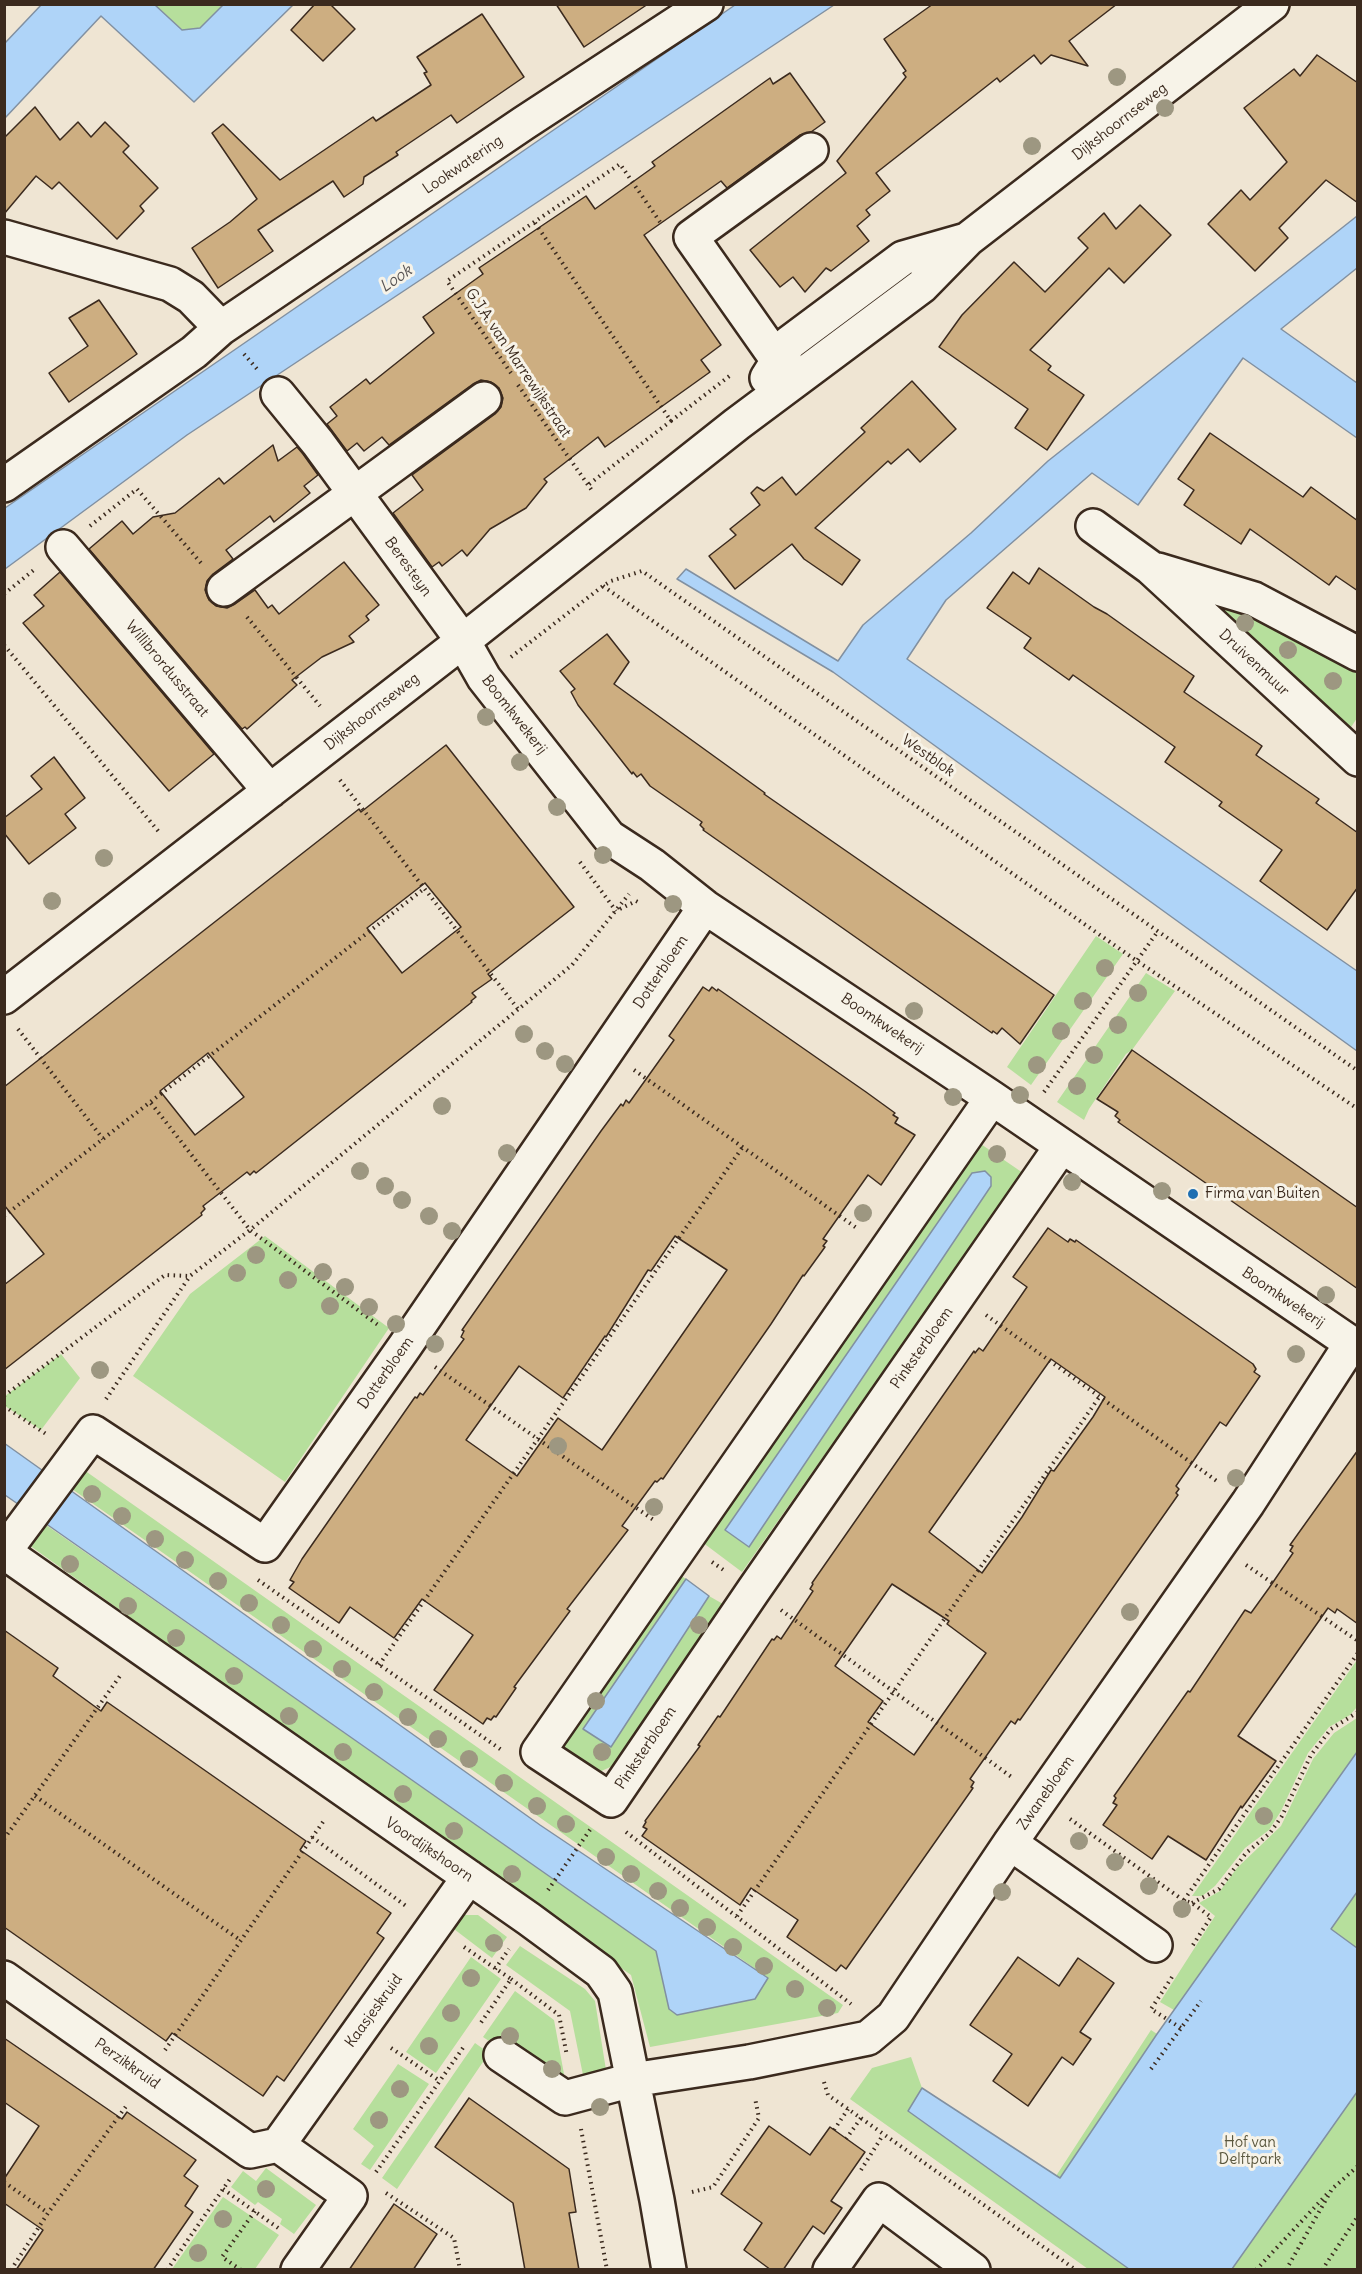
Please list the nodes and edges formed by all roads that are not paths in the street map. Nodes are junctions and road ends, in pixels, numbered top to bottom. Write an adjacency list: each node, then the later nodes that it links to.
1 (706, 4): 5 (street, Lookwatering)
2 (1272, 4): 6 (street, Dijkshoornseweg)
3 (811, 150): 6 (street)
4 (4, 237): 5 (street)
5 (221, 328): 9 (street, Lookwatering)
6 (779, 363): 15 (street, Dijkshoornseweg)
7 (278, 394): 10 (street, Beresteyn)
8 (484, 399): 10 (street)
9 (4, 484)
10 (354, 494): 14 (street); 15 (street, Beresteyn)
11 (1093, 526): 13 (street, Druivenmuur)
12 (63, 547): 18 (street, Willibrordusstraat)
13 (1151, 568): 16 (street, Druivenmuur); 17 (street, Druivenmuur)
14 (224, 588)
15 (463, 641): 18 (street, Dijkshoornseweg); 19 (street, Boomkwekerij)
16 (1358, 654)
17 (1358, 759)
18 (270, 791): 20 (street, Dijkshoornseweg)
19 (705, 907): 21 (street, Boomkwekerij); 24 (street, Dotterbloem)
20 (8, 1009)
21 (992, 1098): 22 (street, Boomkwekerij); 22 (street, Pinksterbloem)
22 (1061, 1147): 23 (street, Boomkwekerij)
23 (1354, 1346): 25 (street, Zwanebloem)
24 (8, 1548): 26 (street, Voordijkshoorn)
25 (1010, 1843): 27 (street); 30 (street, Zwanebloem)
26 (469, 1877): 30 (street, Voordijkshoorn); 31 (street, Kaasjeskruid)
27 (1155, 1945)
28 (4, 1978): 31 (street, Perzikkruid)
29 (501, 2055): 30 (street, Zwanebloem)
30 (632, 2080): 33 (street, Voordijkshoorn)
31 (264, 2148): 32 (street)
32 (305, 2261)
33 (669, 2270)
34 (830, 2270): 35 (street)
35 (973, 2270)

